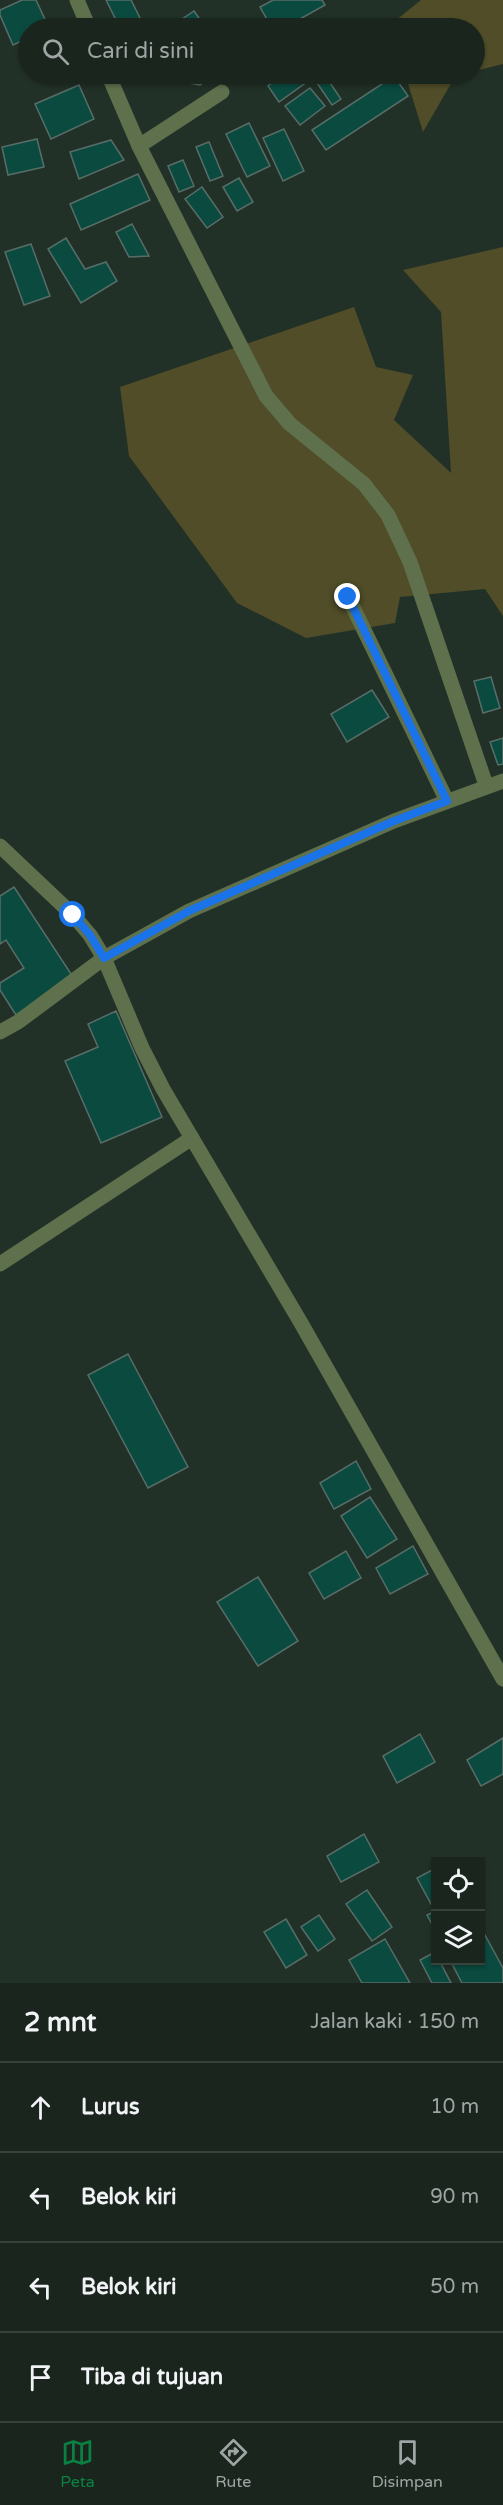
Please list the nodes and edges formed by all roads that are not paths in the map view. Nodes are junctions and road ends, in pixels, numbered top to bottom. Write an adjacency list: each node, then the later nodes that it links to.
1 (77, 0): 2 (street)
2 (85, 18)
3 (112, 84): 5 (street)
4 (222, 92): 5 (street)
5 (139, 146): 8 (street)
6 (348, 597): 9 (street)
7 (503, 781): 8 (street)
8 (486, 785): 9 (street)
9 (447, 801): 11 (street)
10 (0, 846): 11 (street)
11 (104, 958): 12 (street); 13 (street)
12 (0, 1032)
13 (192, 1138): 14 (street); 15 (street)
14 (0, 1263)
15 (503, 1679)

